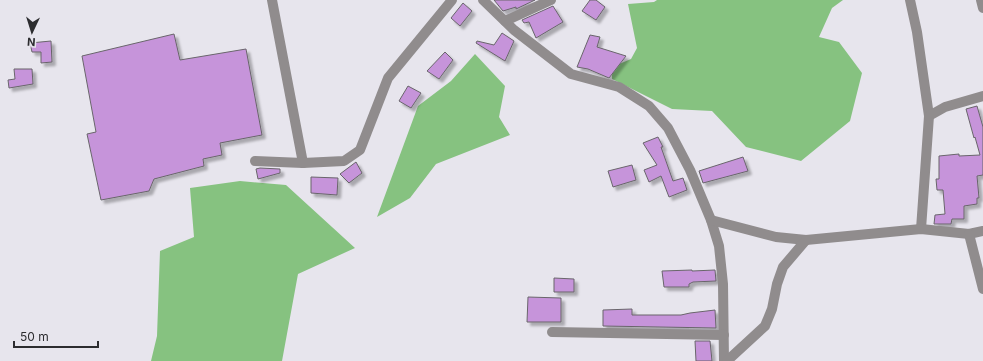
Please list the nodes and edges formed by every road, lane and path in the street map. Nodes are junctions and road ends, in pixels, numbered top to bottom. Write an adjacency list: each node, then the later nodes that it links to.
1 (272, 0): 12 (street)
2 (452, 0): 12 (street)
3 (483, 0): 8 (street)
4 (552, 0): 8 (street)
5 (910, 0): 10 (street)
6 (981, 0): 7 (street)
7 (983, 8)
8 (505, 22): 13 (street)
9 (983, 96): 10 (street)
10 (929, 116): 14 (street)
11 (255, 161): 12 (street)
12 (303, 163)
13 (711, 220): 17 (street); 20 (street)
14 (921, 229): 16 (street); 17 (street)
15 (983, 231): 16 (street)
16 (969, 234): 18 (street)
17 (806, 240): 21 (street)
18 (983, 288)
19 (552, 332): 20 (street)
20 (724, 335): 21 (street)
21 (725, 361)

